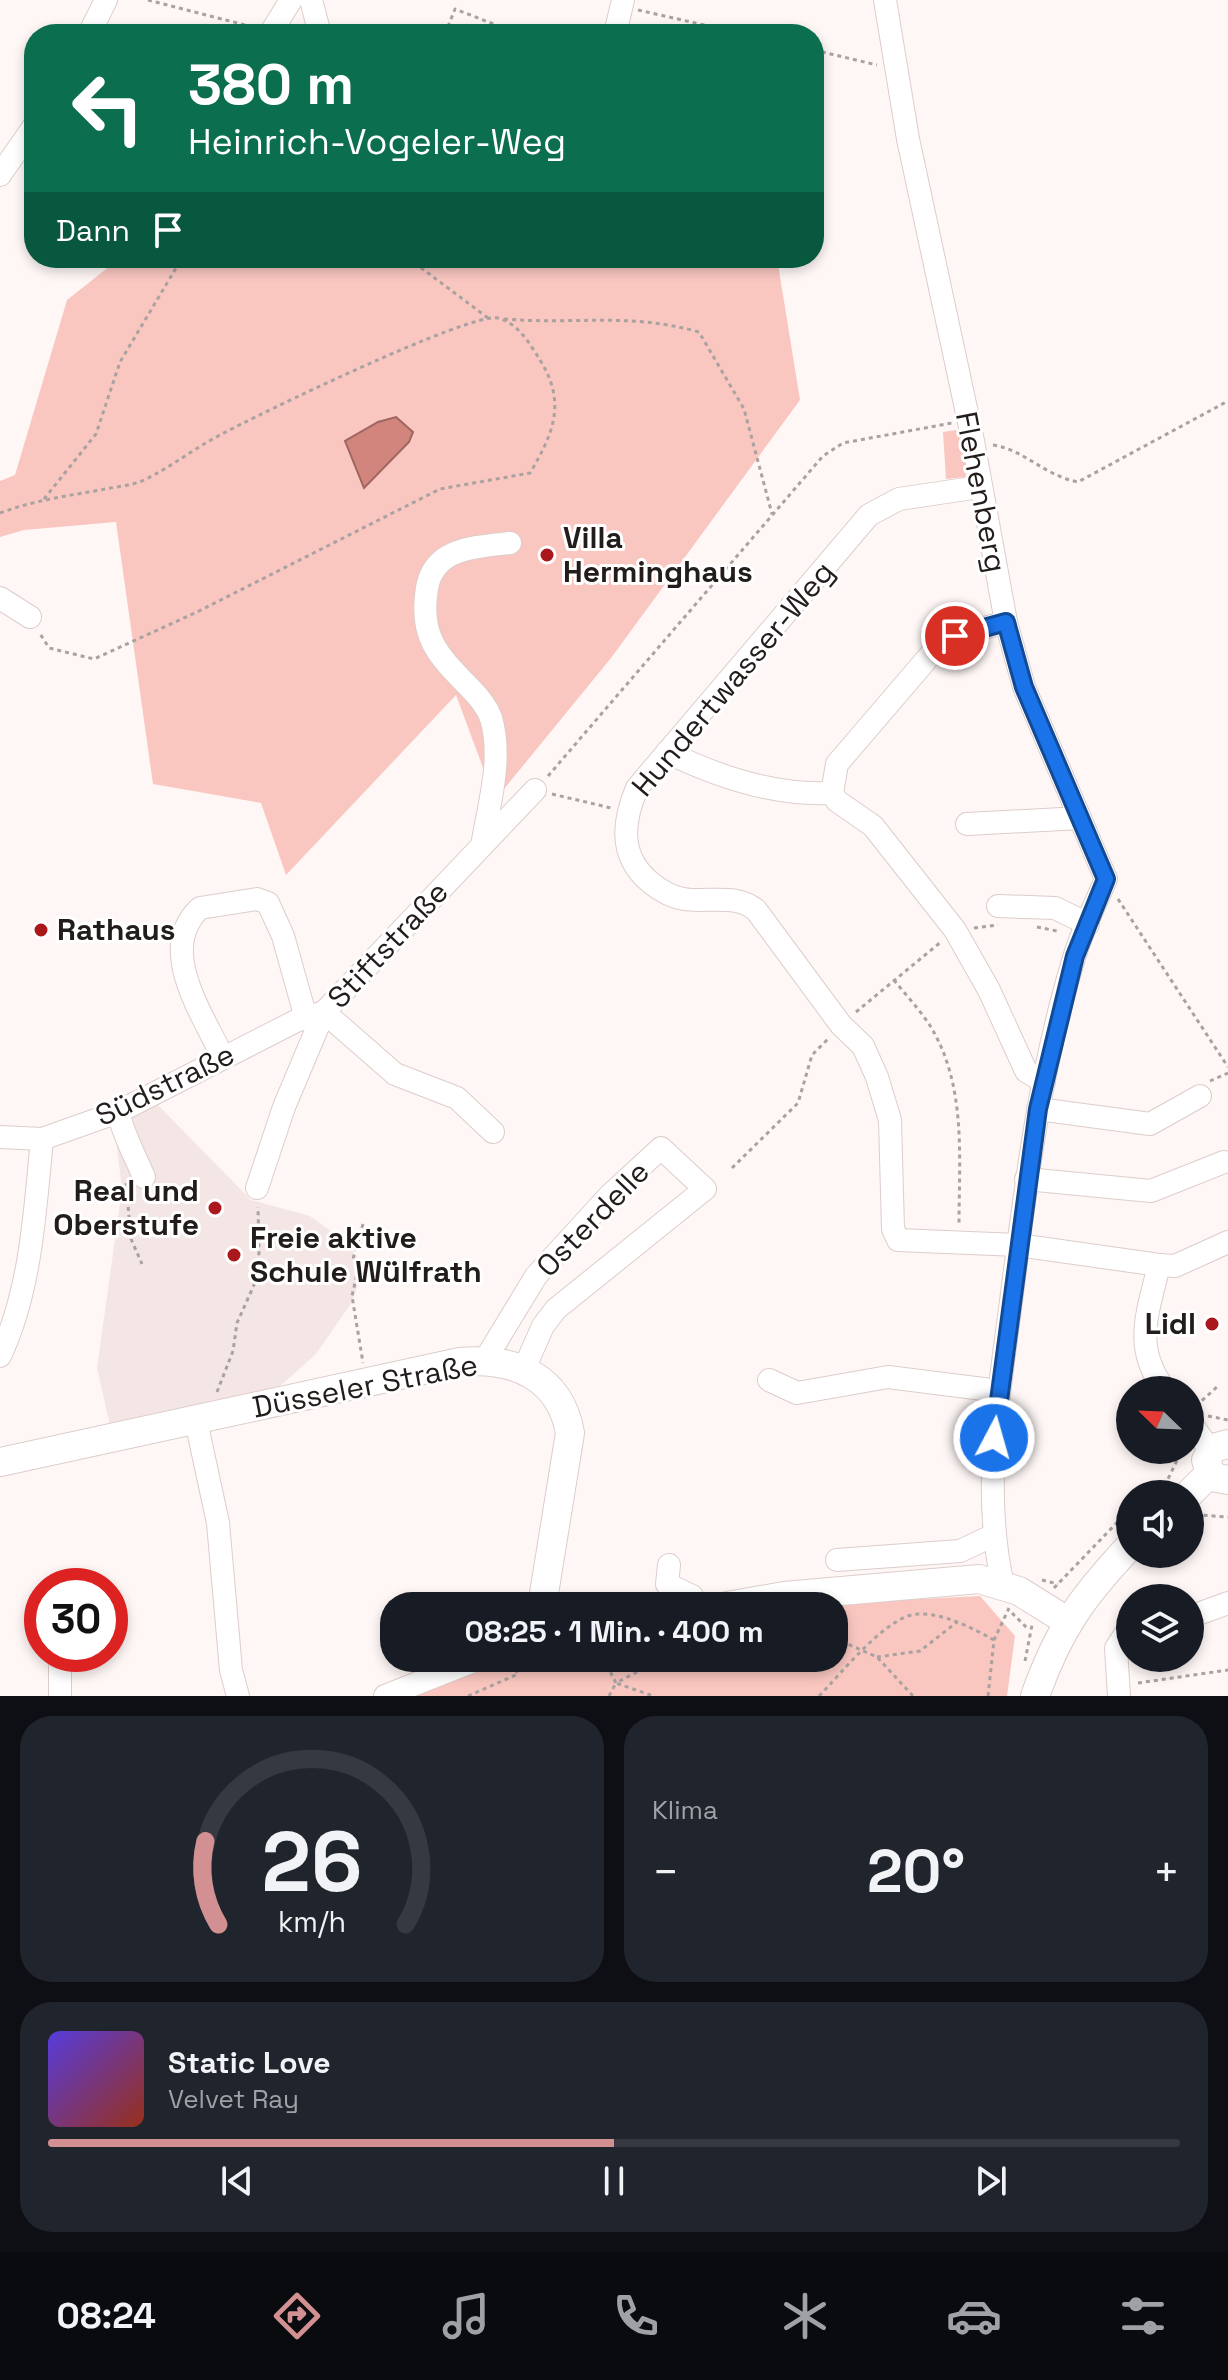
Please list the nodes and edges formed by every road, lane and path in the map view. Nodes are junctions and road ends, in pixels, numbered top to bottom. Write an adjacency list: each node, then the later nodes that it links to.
1 (106, 0): 7 (street)
2 (148, 0): 8 (path)
3 (291, 0): 9 (street)
4 (311, 0): 10 (street)
5 (885, 0): 16 (street, Flehenberg)
6 (623, 3): 13 (street); 14 (path)
7 (94, 24)
8 (237, 24)
9 (276, 24)
10 (317, 24)
11 (449, 24): 12 (path)
12 (493, 24)
13 (622, 24)
14 (705, 24)
15 (824, 52): 16 (path)
16 (895, 69): 23 (street, Flehenberg)
17 (24, 140): 18 (street)
18 (1, 171)
19 (176, 268): 25 (path)
20 (421, 268): 21 (path)
21 (487, 317): 25 (path); 27 (path); 30 (path)
22 (1228, 401): 23 (path)
23 (970, 431): 24 (street, Flehenberg); 27 (path)
24 (979, 487): 31 (street, Flehenberg); 32 (street, Hundertwasser-Weg)
25 (43, 500): 26 (path)
26 (0, 513)
27 (772, 514): 33 (path)
28 (510, 543): 38 (street)
29 (0, 598): 30 (street)
30 (30, 617)
31 (1006, 622): 34 (street); 36 (street, Flehenberg)
32 (667, 752): 34 (street); 35 (street, Hundertwasser-Weg)
33 (535, 790): 35 (path); 38 (street, Stiftstraße)
34 (832, 793): 47 (street)
35 (627, 812): 44 (street, Hundertwasser-Weg)
36 (1080, 818): 37 (street); 39 (street, Flehenberg)
37 (967, 824)
38 (482, 846): 43 (street, Stiftstraße)
39 (1106, 879): 41 (street); 46 (path)
40 (998, 906): 41 (street)
41 (1088, 924): 47 (street)
42 (894, 980): 62 (path)
43 (315, 1015): 45 (street, Südstraße); 45 (street); 51 (street); 59 (street, Stiftstraße)
44 (841, 1025): 56 (path); 62 (street, Hundertwasser-Weg)
45 (223, 1058): 50 (street, Südstraße)
46 (1228, 1067)
47 (1044, 1082): 49 (street)
48 (1200, 1096): 49 (street)
49 (1038, 1109): 58 (street)
50 (118, 1112): 53 (street, Südstraße); 54 (street)
51 (493, 1132)
52 (0, 1137): 53 (street, Südstraße)
53 (42, 1139): 67 (street)
54 (126, 1144): 57 (street); 64 (path)
55 (1224, 1162): 58 (street)
56 (732, 1168)
57 (144, 1177)
58 (1026, 1179): 63 (street)
59 (257, 1188): 75 (path)
60 (363, 1224): 66 (path)
61 (1228, 1242): 65 (street, Hundertwasser-Weg)
62 (958, 1245): 63 (street, Hundertwasser-Weg)
63 (1018, 1245): 65 (street, Hundertwasser-Weg); 73 (street)
64 (142, 1264)
65 (1159, 1265): 70 (street)
66 (362, 1355)
67 (0, 1356)
68 (485, 1360): 69 (main road, Düsseler Straße); 69 (street, Osterdelle); 75 (main road, Düsseler Straße)
69 (524, 1369): 88 (main road, Düsseler Straße)
70 (1154, 1376)
71 (769, 1380): 73 (street)
72 (1218, 1386): 74 (path)
73 (999, 1391): 83 (street)
74 (1204, 1398)
75 (204, 1419): 77 (main road, Düsseler Straße); 109 (street)
76 (1204, 1441): 78 (street)
77 (0, 1462)
78 (1219, 1462): 79 (main road)
79 (1202, 1480)
80 (1204, 1515): 81 (path)
81 (1228, 1517)
82 (1116, 1522): 92 (path)
83 (994, 1535): 84 (street); 87 (street)
84 (837, 1560)
85 (1116, 1561): 94 (main road)
86 (669, 1565): 89 (street)
87 (1003, 1585): 90 (main road); 92 (main road)
88 (544, 1592)
89 (684, 1592)
90 (830, 1592)
91 (1228, 1603): 93 (street)
92 (1041, 1604): 94 (main road); 96 (path)
93 (1204, 1612)
94 (1067, 1621): 117 (main road)
95 (957, 1622): 96 (path); 98 (path); 99 (path)
96 (994, 1640): 116 (path)
97 (848, 1645): 98 (path)
98 (863, 1652): 99 (path); 114 (path)
99 (877, 1657): 115 (path)
100 (1228, 1670): 107 (path)
101 (60, 1672): 108 (street)
102 (446, 1672): 110 (street)
103 (517, 1672): 111 (path)
104 (610, 1672): 106 (path)
105 (637, 1672): 106 (path)
106 (616, 1683): 112 (path); 113 (path)
107 (1118, 1691)
108 (60, 1696)
109 (238, 1696)
110 (385, 1696)
111 (468, 1696)
112 (609, 1696)
113 (653, 1696)
114 (819, 1696)
115 (913, 1696)
116 (988, 1696)
117 (1035, 1696)

